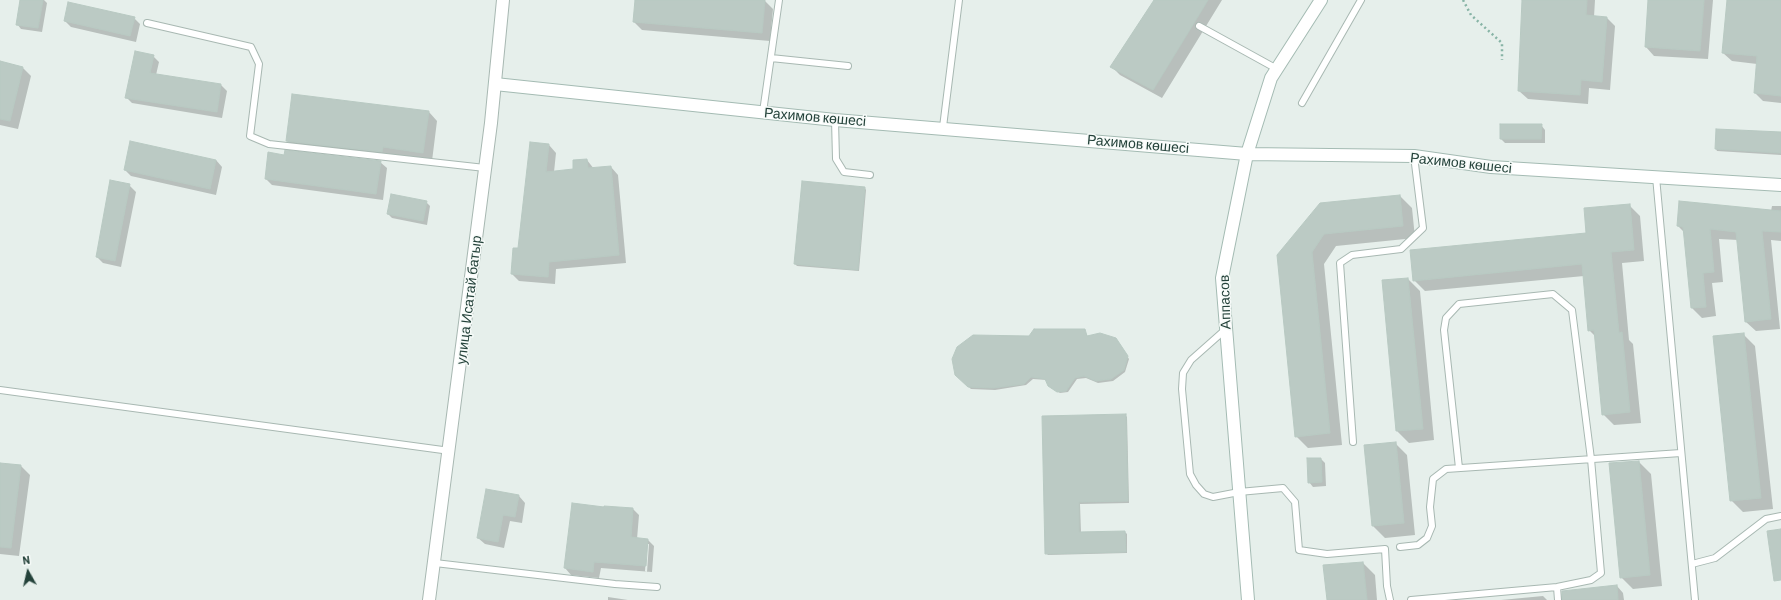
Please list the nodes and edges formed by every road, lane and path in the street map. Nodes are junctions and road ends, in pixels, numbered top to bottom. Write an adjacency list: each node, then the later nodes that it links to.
1 (503, 0): 13 (street, улица Исатай батыр)
2 (779, 0): 9 (lane)
3 (959, 0): 17 (lane)
4 (1321, 0): 12 (street, Аппасов)
5 (1361, 0): 14 (lane)
6 (1463, 0): 10 (path)
7 (148, 23): 20 (lane)
8 (1199, 26): 12 (lane)
9 (771, 58): 11 (lane); 15 (lane)
10 (1502, 60)
11 (848, 66)
12 (1277, 69): 18 (street, Аппасов)
13 (495, 84): 15 (street, Рахимов көшесі); 20 (street, улица Исатай батыр)
14 (1302, 103)
15 (763, 112): 16 (street, Рахимов көшесі)
16 (835, 120): 17 (street, Рахимов көшесі); 21 (lane)
17 (943, 127): 18 (street, Рахимов көшесі)
18 (1247, 154): 19 (street, Рахимов көшесі); 24 (street, Аппасов)
19 (1414, 156): 22 (street, Рахимов көшесі); 26 (lane)
20 (485, 168): 27 (street, улица Исатай батыр)
21 (870, 175)
22 (1656, 177): 23 (street, Рахимов көшесі); 28 (lane)
23 (1781, 185)
24 (1226, 329): 31 (street, Аппасов); 31 (lane)
25 (0, 390): 27 (lane)
26 (1353, 442)
27 (450, 451): 34 (street, улица Исатай батыр)
28 (1681, 453): 29 (lane); 35 (lane)
29 (1591, 459): 30 (lane); 30 (lane); 37 (lane)
30 (1459, 468): 33 (lane)
31 (1238, 492): 39 (street, Аппасов); 40 (lane)
32 (1781, 516): 35 (lane)
33 (1400, 547)
34 (435, 562): 36 (lane); 38 (street, улица Исатай батыр)
35 (1692, 564): 43 (lane)
36 (657, 587)
37 (1557, 588): 41 (lane); 42 (lane)
38 (430, 600)
39 (1248, 600)
40 (1390, 600)
41 (1411, 600)
42 (1558, 600)
43 (1695, 600)

